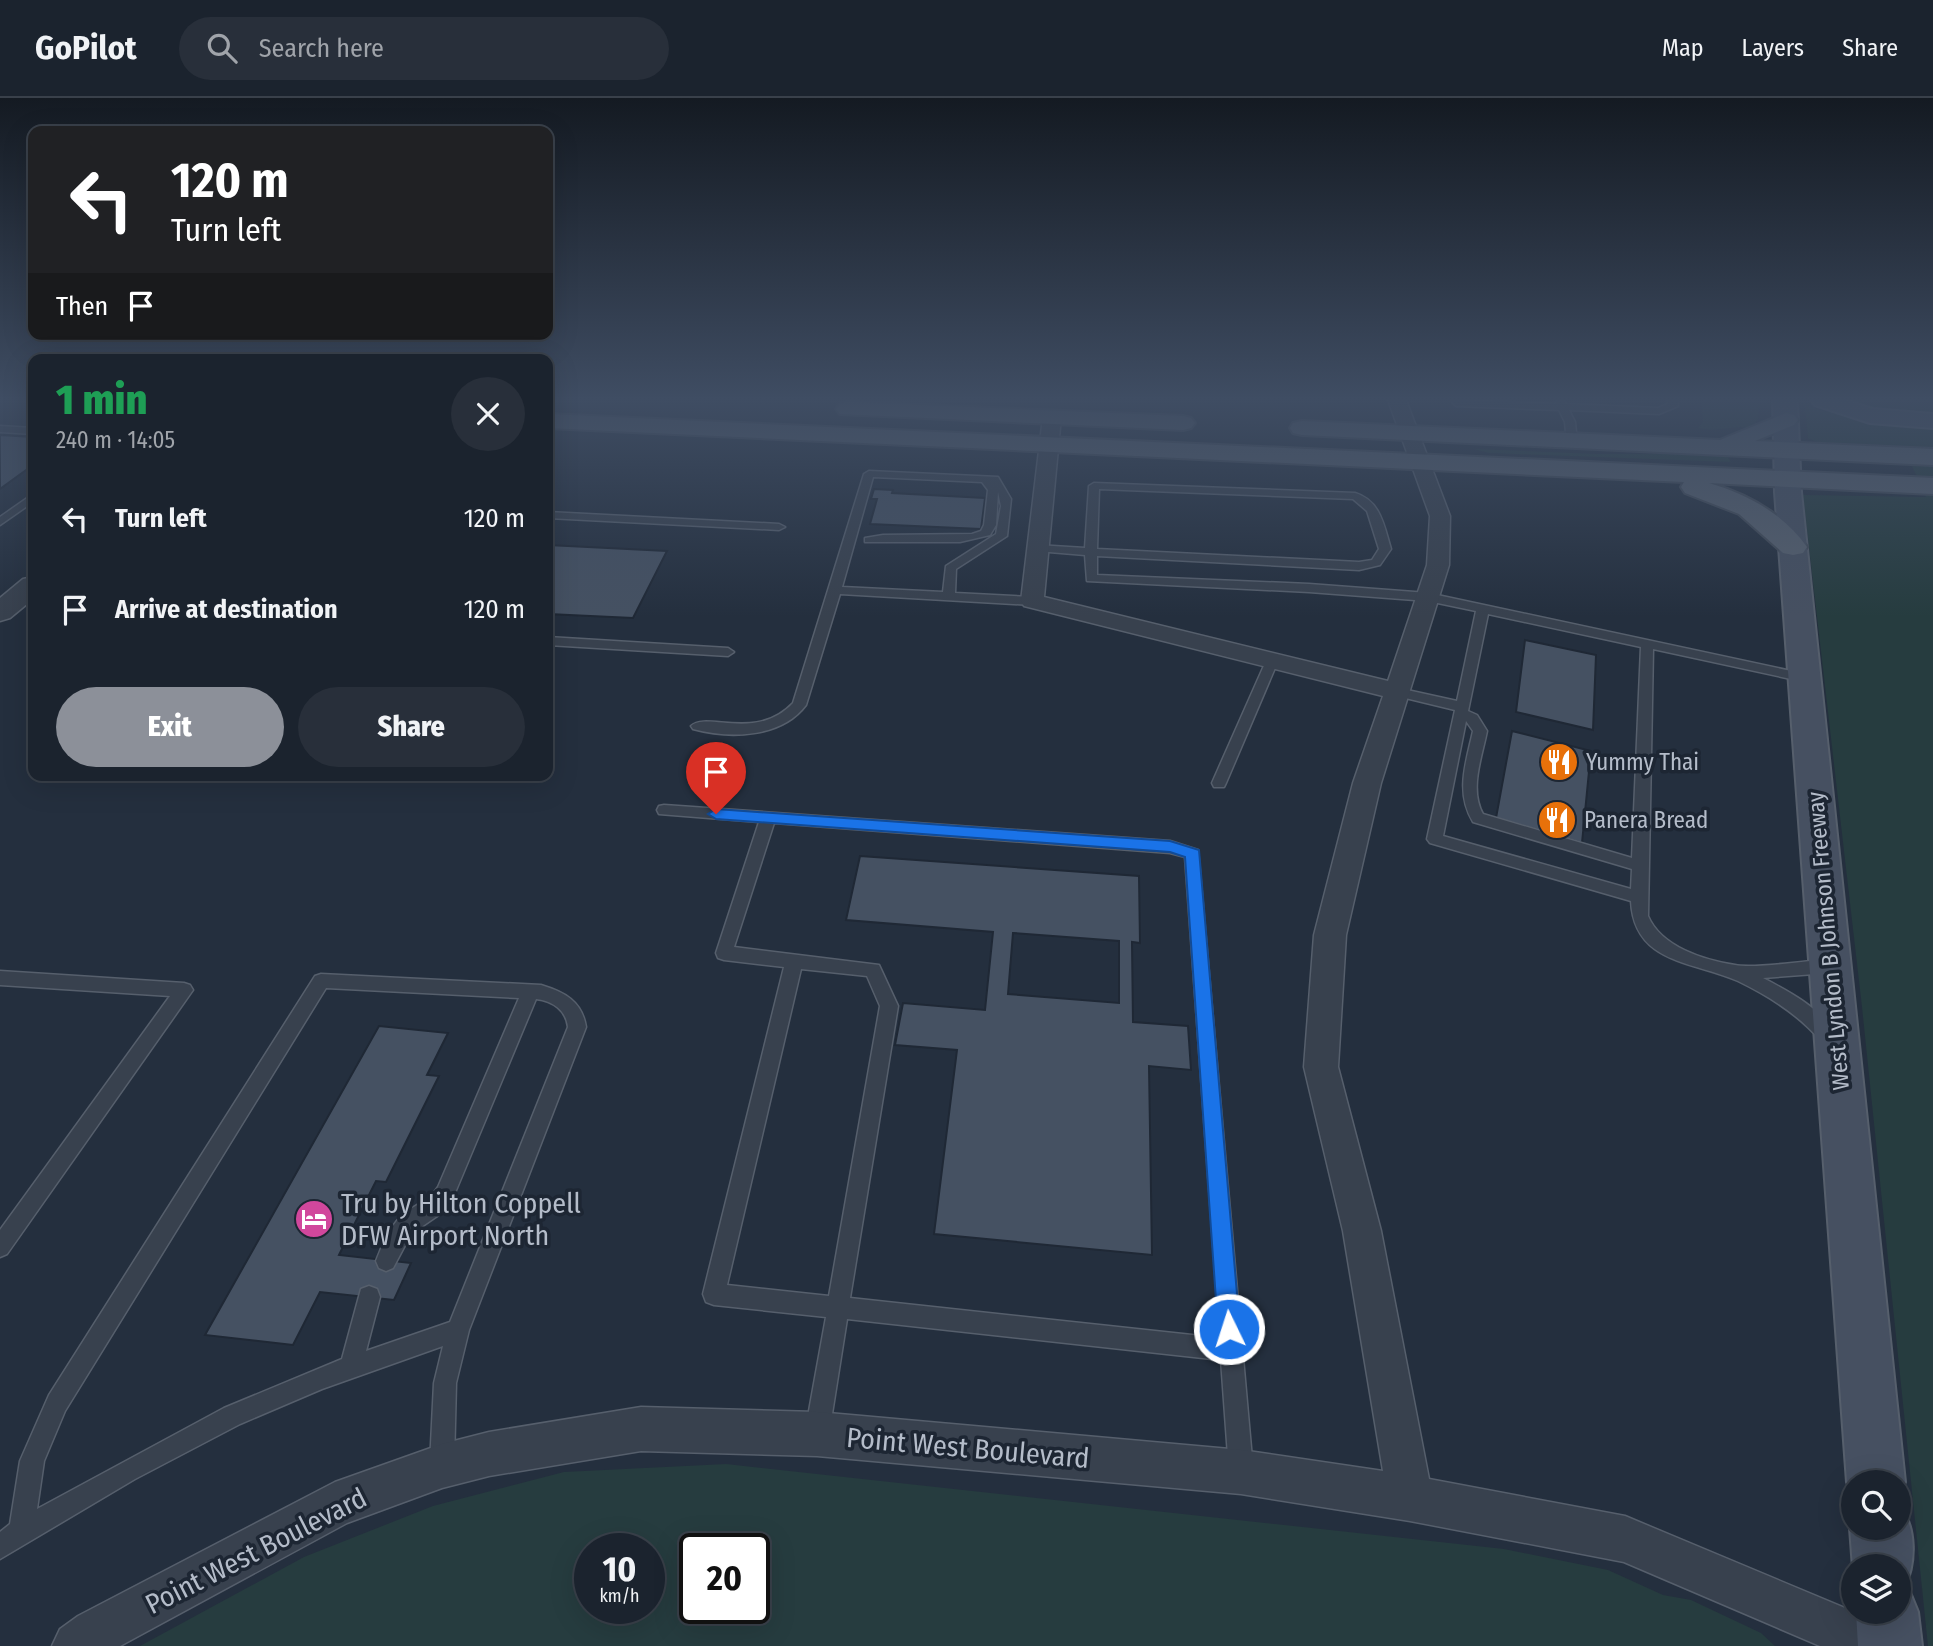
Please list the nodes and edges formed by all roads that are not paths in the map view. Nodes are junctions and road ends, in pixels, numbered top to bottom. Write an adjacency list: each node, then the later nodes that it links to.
1 (1046, 472): 18 (street)
2 (1425, 472): 27 (street)
3 (1629, 472): 7 (main road)
4 (1672, 472): 7 (main road)
5 (1788, 472): 17 (main road, West Lyndon B Johnson Freeway)
6 (1838, 472): 9 (main road)
7 (1644, 474): 17 (main road)
8 (985, 479): 14 (lane); 15 (lane); 16 (lane)
9 (1933, 486)
10 (28, 501): 12 (lane)
11 (553, 515): 13 (lane)
12 (0, 522)
13 (779, 527)
14 (850, 539): 15 (lane); 25 (lane)
15 (869, 540): 16 (lane)
16 (989, 545): 26 (lane)
17 (1793, 547): 35 (main road, West Lyndon B Johnson Freeway)
18 (1037, 548): 19 (lane); 28 (street)
19 (1091, 552): 20 (lane); 20 (lane); 23 (lane)
20 (1234, 559): 23 (lane)
21 (28, 560): 22 (street)
22 (0, 583)
23 (1238, 584): 27 (lane)
24 (28, 589): 30 (street)
25 (835, 590): 26 (lane); 38 (lane)
26 (949, 595): 28 (lane)
27 (1428, 597): 29 (lane); 36 (street)
28 (1032, 601): 34 (street)
29 (1483, 608): 32 (lane); 37 (lane)
30 (0, 612)
31 (553, 641): 33 (lane)
32 (1647, 643): 35 (lane); 42 (lane)
33 (728, 652)
34 (1272, 661): 36 (street); 39 (lane)
35 (1805, 678): 45 (main road, West Lyndon B Johnson Freeway)
36 (1398, 692): 37 (lane); 61 (street)
37 (1462, 710): 42 (lane); 43 (lane)
38 (698, 726)
39 (1219, 783)
40 (664, 810): 41 (lane)
41 (768, 818): 44 (lane); 55 (lane)
42 (1640, 866): 43 (lane)
43 (1639, 897): 46 (lane)
44 (794, 961): 53 (lane); 53 (lane)
45 (1831, 966): 46 (lane); 49 (main road, West Lyndon B Johnson Freeway)
46 (1736, 973): 49 (lane)
47 (0, 978): 50 (lane)
48 (531, 991): 51 (lane); 54 (lane); 62 (lane)
49 (1838, 1053): 59 (main road, West Lyndon B Johnson Freeway)
50 (0, 1247)
51 (386, 1261)
52 (369, 1297): 56 (lane)
53 (840, 1308): 55 (lane); 57 (lane)
54 (458, 1331): 56 (lane); 58 (lane)
55 (1230, 1350): 60 (lane)
56 (351, 1368): 62 (lane)
57 (817, 1434): 58 (street, Point West Boulevard); 60 (street, Point West Boulevard)
58 (442, 1466): 65 (street, Point West Boulevard)
59 (1875, 1470)
60 (1241, 1472): 61 (street, Point West Boulevard)
61 (1410, 1498): 66 (street, Point West Boulevard)
62 (21, 1531): 63 (lane)
63 (0, 1547)
64 (1888, 1624): 67 (main road)
65 (77, 1646)
66 (1878, 1646)
67 (1891, 1646)

